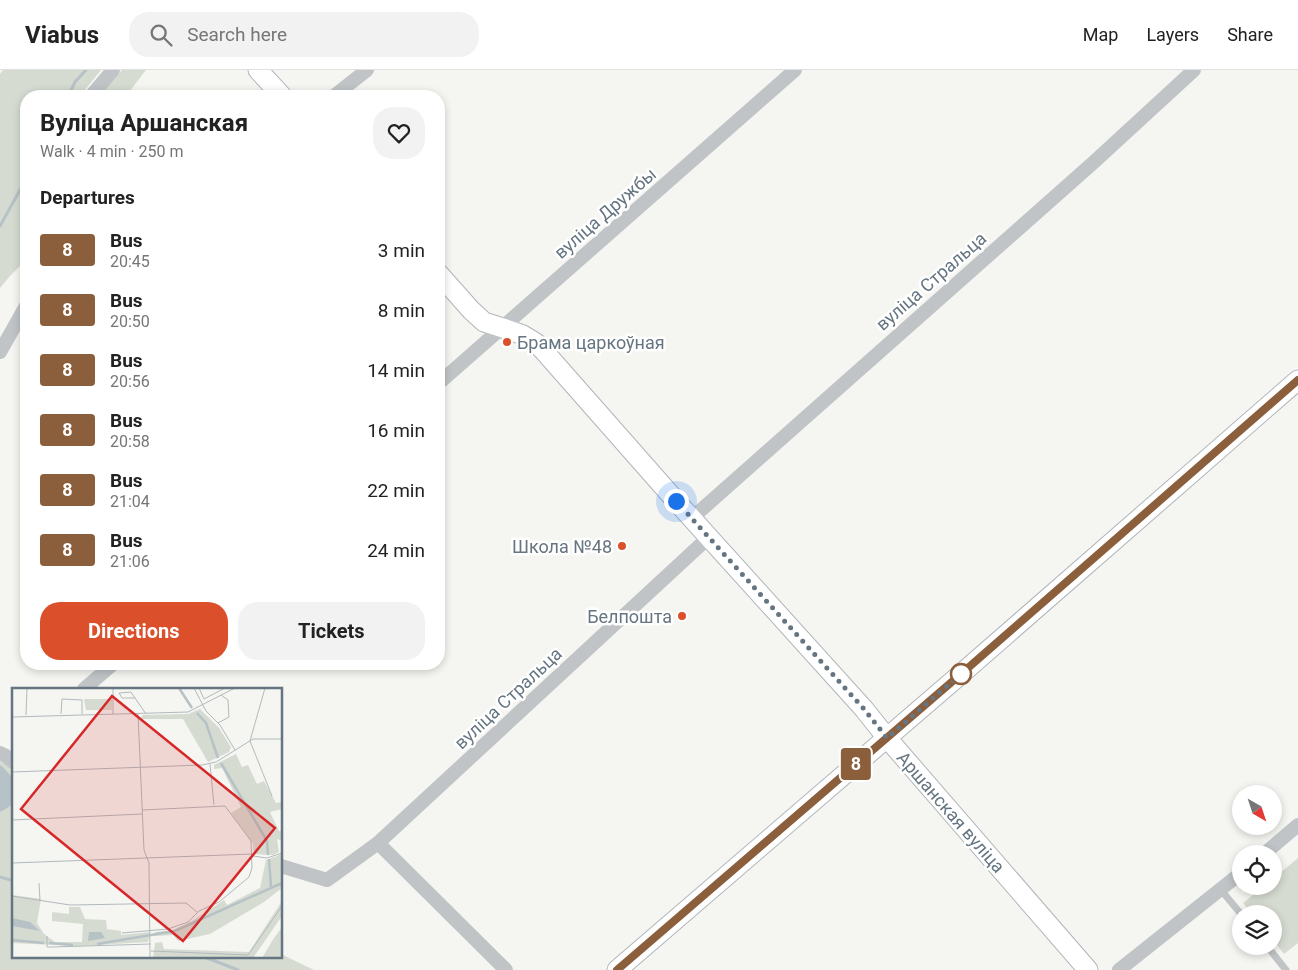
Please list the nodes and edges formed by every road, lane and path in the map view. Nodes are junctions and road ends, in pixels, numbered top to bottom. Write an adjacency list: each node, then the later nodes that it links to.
1 (113, 70): 6 (street)
2 (258, 70): 7 (street)
3 (367, 70): 8 (street)
4 (795, 70): 11 (street, вуліца Дружбы)
5 (1194, 70): 15 (street, вуліца Стральца)
6 (96, 90)
7 (276, 90)
8 (342, 90)
9 (445, 281): 11 (street, Аршанская вуліца)
10 (20, 317): 12 (street)
11 (503, 328): 13 (street, вуліца Дружбы); 15 (street, Аршанская вуліца)
12 (0, 352)
13 (445, 378)
14 (1298, 380): 19 (street)
15 (692, 518): 16 (street, Аршанская вуліца)
16 (709, 537): 19 (street, Аршанская вуліца); 21 (street, вуліца Стральца)
17 (106, 670): 18 (street)
18 (85, 688)
19 (887, 738): 29 (street); 30 (street, Аршанская вуліца)
20 (1298, 825): 22 (street)
21 (378, 843): 23 (street, вуліца Стральца); 28 (street)
22 (1275, 845)
23 (282, 866)
24 (1232, 881): 25 (street)
25 (1221, 890): 26 (lane); 31 (street)
26 (1234, 905)
27 (1274, 955): 32 (lane)
28 (506, 970)
29 (617, 970)
30 (1088, 970)
31 (1120, 970)
32 (1286, 970)

